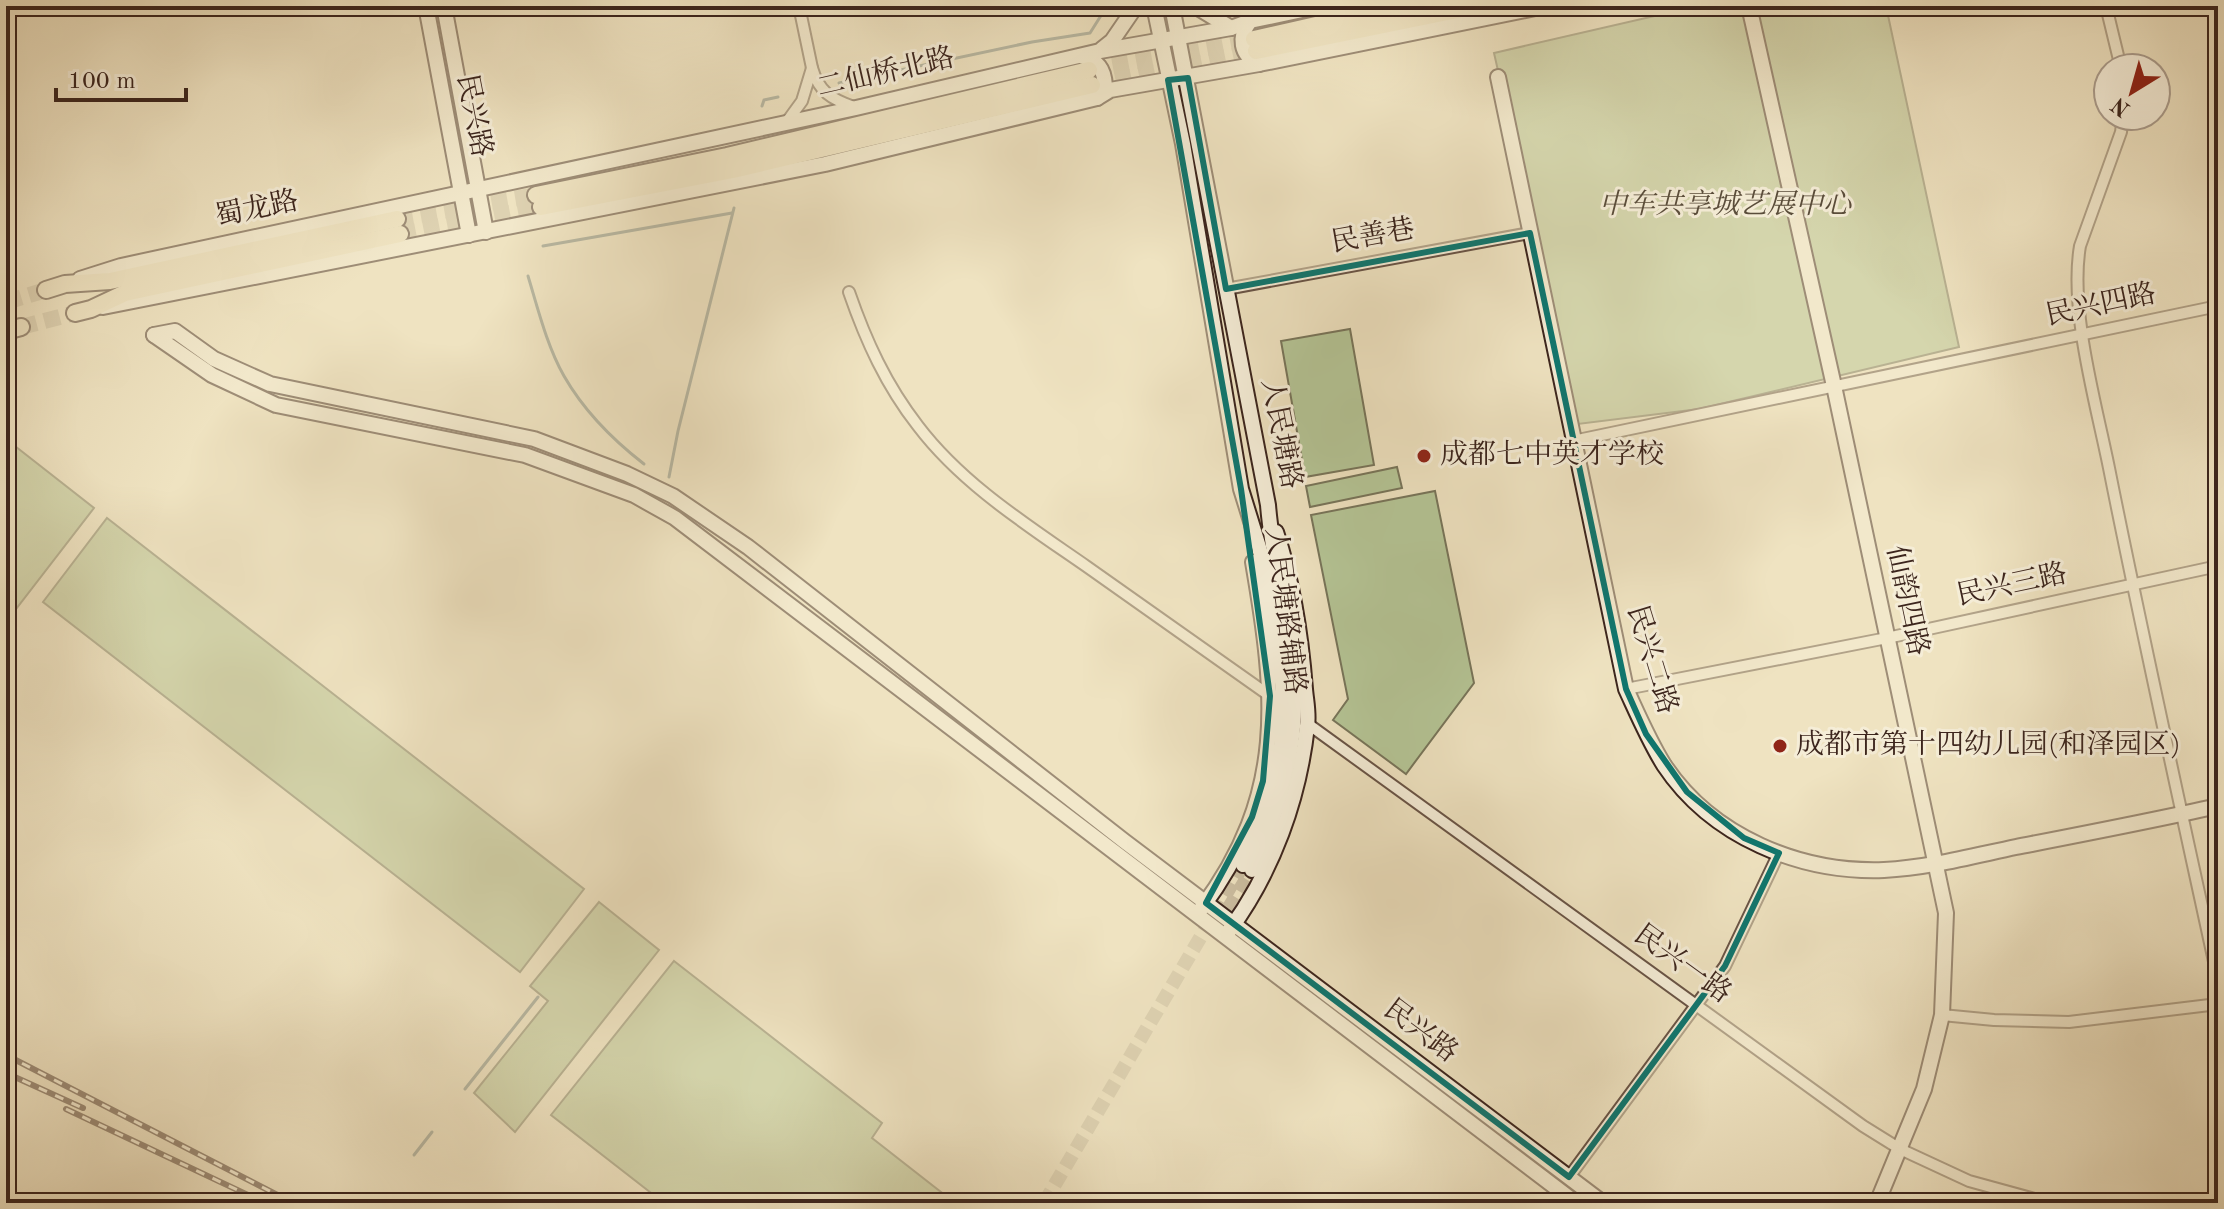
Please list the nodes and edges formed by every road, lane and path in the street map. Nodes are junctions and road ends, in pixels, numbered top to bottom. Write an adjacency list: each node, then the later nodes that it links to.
1 (426, 6): 30 (street, 民兴路)
2 (444, 6): 29 (street, 民兴路)
3 (799, 6): 21 (street)
4 (1136, 6): 18 (street)
5 (1154, 6): 17 (street, 人民塘路)
6 (1172, 6): 16 (street, 人民塘路)
7 (1195, 6): 15 (street)
8 (1321, 6): 14 (street, 二仙桥北路)
9 (1400, 6): 19 (main road)
10 (1477, 6): 19 (main road)
11 (1545, 6): 19 (street)
12 (1749, 6): 42 (street, 仙韵四路)
13 (2106, 6): 20 (street)
14 (1250, 21): 15 (street, 二仙桥北路); 19 (street)
15 (1231, 28): 16 (street, 二仙桥北路)
16 (1179, 39): 17 (street, 二仙桥北路); 24 (street, 人民塘路)
17 (1161, 40): 18 (street, 二仙桥北路); 25 (street, 人民塘路)
18 (1100, 51): 22 (street, 二仙桥北路)
19 (1256, 52): 24 (street)
20 (2117, 52)
21 (812, 68): 26 (street); 27 (street)
22 (1090, 77): 25 (street); 26 (street, 二仙桥北路); 31 (main road); 32 (street, 蜀龙路)
23 (1498, 77): 33 (street, 民兴二路)
24 (1188, 78): 25 (street); 36 (street, 人民塘路)
25 (1168, 80): 44 (street, 人民塘路)
26 (856, 108): 27 (street, 二仙桥北路)
27 (786, 123): 29 (street, 二仙桥北路)
28 (2121, 132): 41 (street)
29 (478, 188): 30 (street, 二仙桥北路); 32 (street, 民兴路)
30 (461, 192): 34 (street, 民兴路); 35 (street, 蜀龙路)
31 (538, 201)
32 (486, 232): 34 (street, 蜀龙路)
33 (1530, 233): 36 (street, 民善巷); 43 (street, 民兴二路)
34 (469, 235): 40 (street, 蜀龙路)
35 (65, 284): 37 (main road, 蜀龙路); 40 (main road, 蜀龙路)
36 (1226, 289): 45 (street, 人民塘路)
37 (46, 290)
38 (849, 292): 50 (street)
39 (2218, 306): 41 (street, 民兴四路)
40 (83, 311)
41 (2083, 335): 42 (street, 民兴四路); 47 (street)
42 (1834, 386): 43 (street, 民兴四路); 48 (street, 仙韵四路)
43 (1573, 441): 49 (street, 民兴二路)
44 (1241, 489): 50 (street, 人民塘路辅路); 56 (street, 人民塘路)
45 (1268, 505): 51 (street, 人民塘路辅路); 56 (street, 人民塘路)
46 (2218, 566): 47 (street, 民兴三路)
47 (2132, 585): 48 (street, 民兴三路); 53 (street)
48 (1887, 638): 49 (street, 民兴三路); 55 (street, 仙韵四路)
49 (1626, 689): 54 (street, 民兴二路)
50 (1270, 696): 56 (street, 人民塘路辅路)
51 (1308, 724): 56 (street, 人民塘路辅路); 63 (street, 民兴一路)
52 (2218, 806): 53 (street, 民兴二路)
53 (2182, 814): 55 (street, 民兴二路); 61 (street)
54 (1779, 853): 55 (street, 民兴二路); 63 (street)
55 (1935, 864): 64 (street, 仙韵四路)
56 (1247, 868): 57 (street, 人民塘路辅路); 59 (street, 人民塘路辅路)
57 (1206, 903): 58 (street, 人民塘路辅路); 58 (street, 民兴路); 59 (street, 民兴路)
58 (1196, 916): 60 (street, 民兴路)
59 (1234, 924): 60 (street, 人民塘路辅路); 66 (street, 民兴路)
60 (1224, 937): 67 (street, 民兴路)
61 (2218, 980)
62 (2218, 1004): 64 (street)
63 (1697, 1005): 65 (street, 民兴一路); 66 (street)
64 (1942, 1015): 65 (street, 仙韵四路)
65 (1900, 1149): 70 (street, 仙韵四路); 71 (street, 民兴一路)
66 (1569, 1177): 67 (street); 69 (street, 民兴路)
67 (1559, 1190): 68 (street, 民兴路)
68 (1576, 1203)
69 (1603, 1203)
70 (1877, 1203)
71 (2049, 1203)

